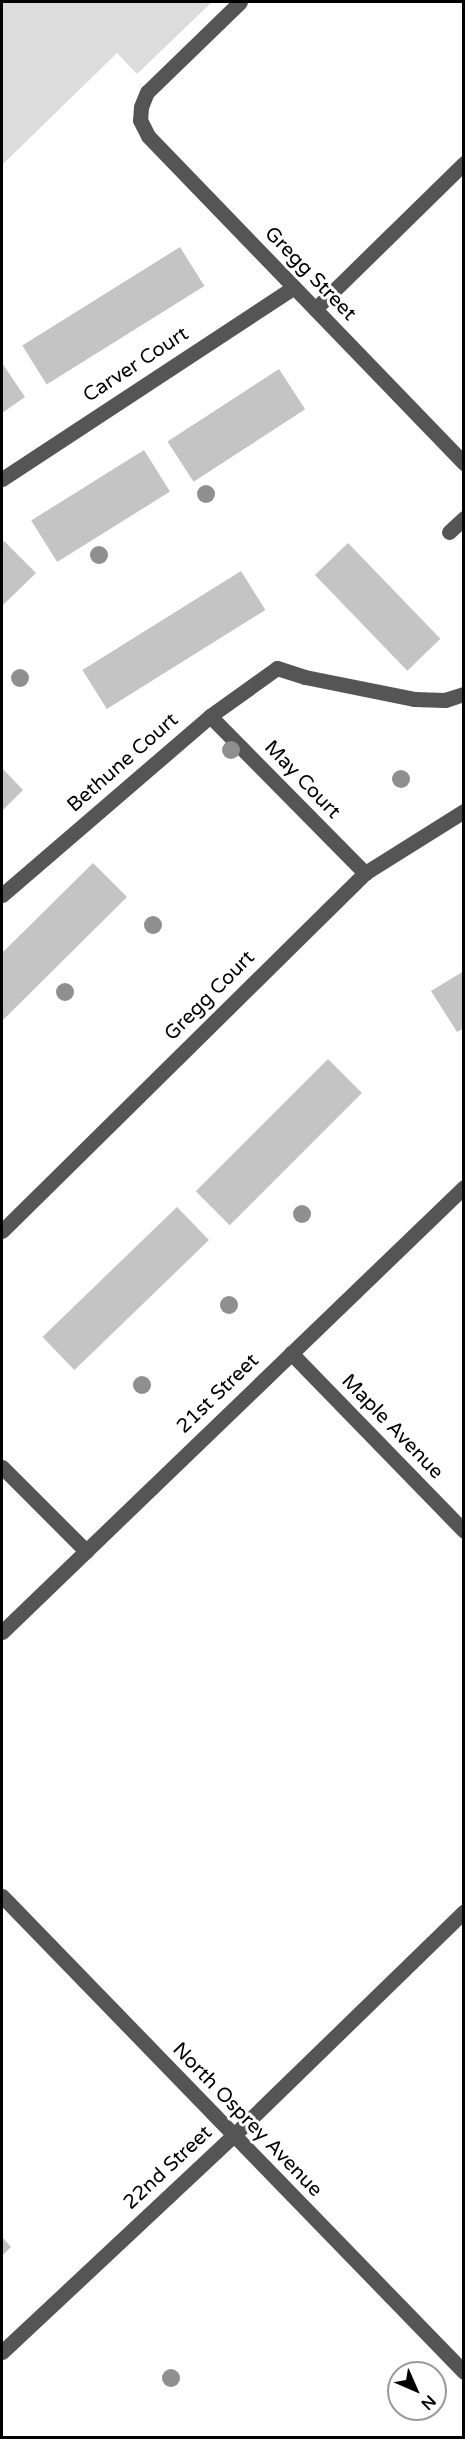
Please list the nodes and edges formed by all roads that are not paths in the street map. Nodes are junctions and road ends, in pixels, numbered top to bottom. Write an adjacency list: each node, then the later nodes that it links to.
1 (240, 2): 3 (street, Gregg Street)
2 (464, 163): 4 (street)
3 (294, 287): 4 (street, Gregg Street); 6 (street, Carver Court)
4 (315, 309): 5 (street, Gregg Street)
5 (464, 463)
6 (2, 479)
7 (464, 518): 8 (street)
8 (449, 532)
9 (464, 694): 10 (street, Bethune Court)
10 (210, 716): 12 (street, May Court); 13 (street, Bethune Court)
11 (464, 811): 12 (street, Gregg Court)
12 (364, 873): 15 (street, Gregg Court)
13 (2, 895)
14 (464, 1187): 16 (street, 21st Street)
15 (2, 1231)
16 (291, 1353): 18 (street, Maple Avenue); 19 (street, 21st Street)
17 (2, 1467): 19 (street)
18 (464, 1531)
19 (86, 1551): 20 (street, 21st Street)
20 (2, 1632)
21 (2, 1896): 23 (street, North Osprey Avenue)
22 (464, 1911): 23 (street, 22nd Street)
23 (233, 2136): 24 (street, 22nd Street); 25 (street, North Osprey Avenue)
24 (2, 2352)
25 (464, 2372)

